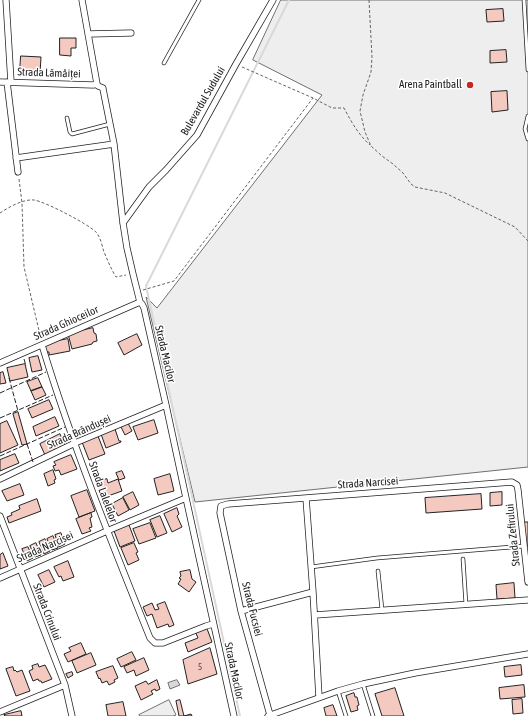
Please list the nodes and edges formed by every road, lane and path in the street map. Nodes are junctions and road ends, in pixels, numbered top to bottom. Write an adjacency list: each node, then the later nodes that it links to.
1 (6, 0): 13 (street)
2 (82, 0): 7 (street, Strada Macilor)
3 (199, 0): 9 (lane)
4 (273, 0): 10 (street, Bulevardul Sudului)
5 (369, 0): 21 (path)
6 (524, 0): 11 (lane)
7 (88, 34): 8 (street); 14 (street, Strada Macilor)
8 (131, 34)
9 (164, 63)
10 (236, 64): 15 (path); 26 (street, Bulevardul Sudului)
11 (528, 70)
12 (0, 82): 13 (street, Strada Lămâiței)
13 (9, 82): 14 (street, Strada Lămâiței); 22 (street)
14 (97, 84): 18 (street, Strada Macilor)
15 (313, 98): 21 (path); 29 (path)
16 (528, 116): 19 (lane)
17 (67, 118): 18 (lane)
18 (110, 124): 20 (street, Strada Macilor)
19 (528, 139)
20 (114, 144): 22 (street); 26 (street, Strada Macilor)
21 (371, 146): 27 (path)
22 (16, 158): 23 (street)
23 (18, 172): 24 (path)
24 (22, 203): 25 (path); 28 (path); 31 (path)
25 (0, 213)
26 (123, 223): 28 (street, Strada Macilor)
27 (528, 241)
28 (132, 274): 30 (street, Strada Macilor)
29 (143, 290)
30 (140, 302): 31 (street, Strada Ghioceilor); 33 (street, Strada Macilor)
31 (42, 345): 32 (street, Strada Ghioceilor); 34 (street, Strada Lalelelor)
32 (0, 363)
33 (166, 405): 34 (street, Strada Brândușei); 37 (street, Strada Macilor)
34 (75, 444): 35 (street, Strada Brândușei); 41 (street, Strada Lalelelor)
35 (0, 479)
36 (517, 485): 38 (street, Strada Narcisei); 42 (street, Strada Zefirului)
37 (186, 498): 41 (street, Strada Narcisei); 56 (street, Strada Macilor)
38 (306, 498): 39 (street, Strada Narcisei); 45 (street)
39 (222, 506): 54 (street, Strada Fucsiei)
40 (0, 516): 46 (street, Strada Crinului)
41 (107, 531): 46 (street, Strada Narcisei); 56 (street, Strada Lalelelor)
42 (524, 546): 44 (street, Strada Zefirului); 45 (lane)
43 (463, 559): 52 (lane)
44 (527, 562): 49 (street, Strada Zefirului)
45 (311, 567): 50 (street)
46 (20, 569): 48 (street, Strada Narcisei); 59 (street, Strada Crinului)
47 (378, 571): 53 (lane)
48 (0, 578)
49 (528, 582)
50 (313, 592): 54 (street); 55 (street)
51 (528, 600): 52 (street)
52 (466, 605): 53 (street)
53 (382, 610): 55 (street)
54 (241, 611): 65 (street, Strada Fucsiei)
55 (315, 615): 61 (street)
56 (213, 624): 64 (street, Strada Macilor)
57 (528, 654): 58 (street)
58 (363, 684): 60 (street); 67 (lane)
59 (65, 685): 62 (street); 63 (street, Strada Crinului)
60 (338, 691): 61 (street); 66 (lane)
61 (319, 697): 65 (street)
62 (0, 712)
63 (72, 716)
64 (234, 716)
65 (269, 716)
66 (346, 716)
67 (373, 716)

